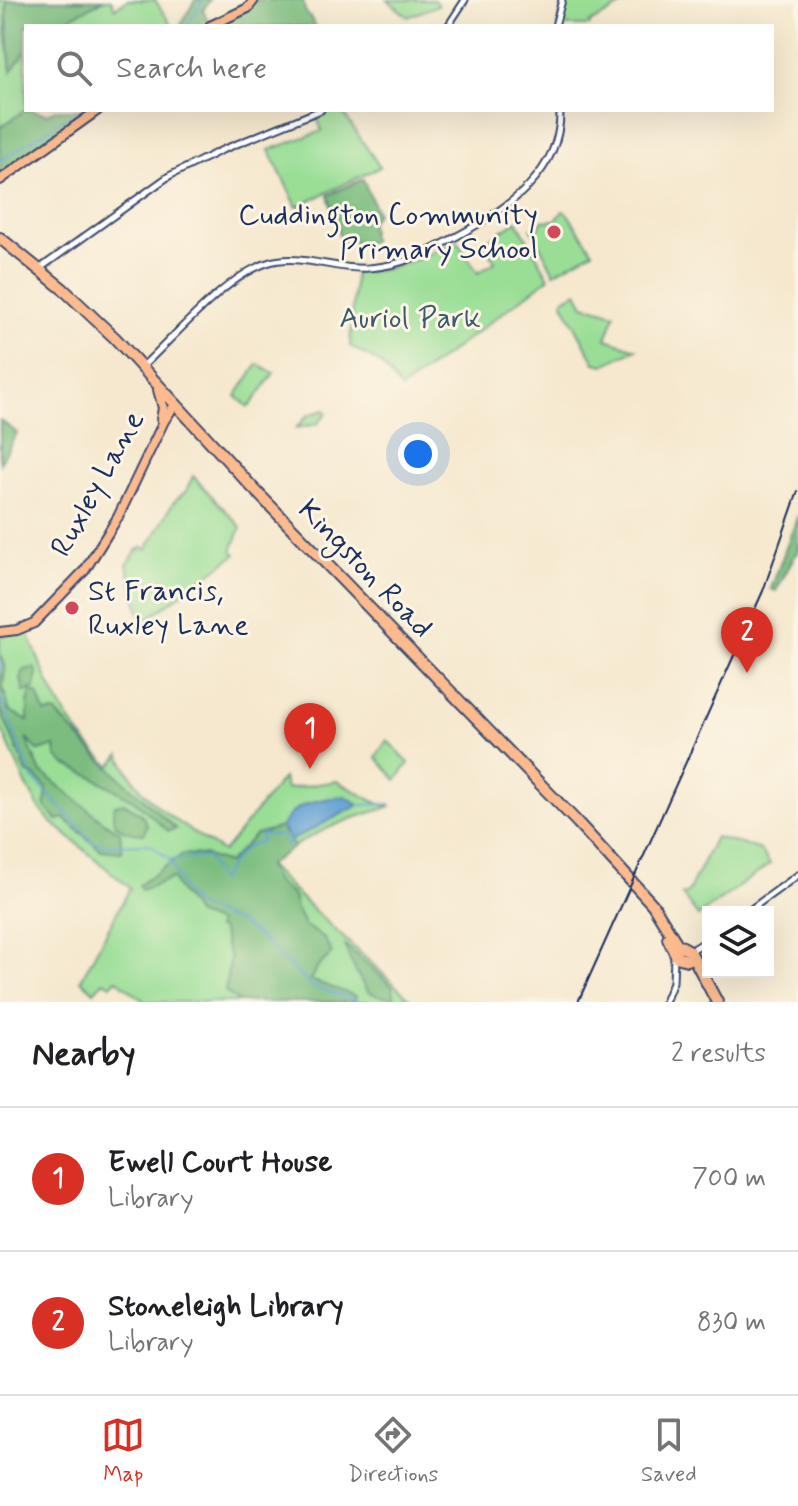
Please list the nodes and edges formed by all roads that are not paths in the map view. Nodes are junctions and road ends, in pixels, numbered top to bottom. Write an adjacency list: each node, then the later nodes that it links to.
1 (254, 0): 4 (main road)
2 (465, 0): 5 (street)
3 (562, 0): 6 (street)
4 (214, 24)
5 (449, 24)
6 (556, 24)
7 (95, 112): 10 (main road)
8 (316, 112): 13 (street)
9 (560, 112): 14 (street)
10 (0, 180)
11 (0, 238): 13 (highway, Kingston Road)
12 (0, 244): 15 (highway, Kingston Road)
13 (39, 269): 14 (highway, Kingston Road)
14 (142, 367): 16 (highway, Kingston Road)
15 (158, 390): 16 (highway, Kingston Road); 17 (main road)
16 (173, 403): 17 (main road, Ruxley Lane); 18 (main road, Ruxley Lane); 23 (highway, Kingston Road)
17 (161, 419): 18 (main road, Ruxley Lane)
18 (65, 592): 19 (main road, Ruxley Lane)
19 (0, 632)
20 (798, 875): 21 (street)
21 (755, 906)
22 (702, 944): 23 (street)
23 (682, 956): 24 (street); 25 (highway, Kingston Road)
24 (665, 1002)
25 (715, 1002)

